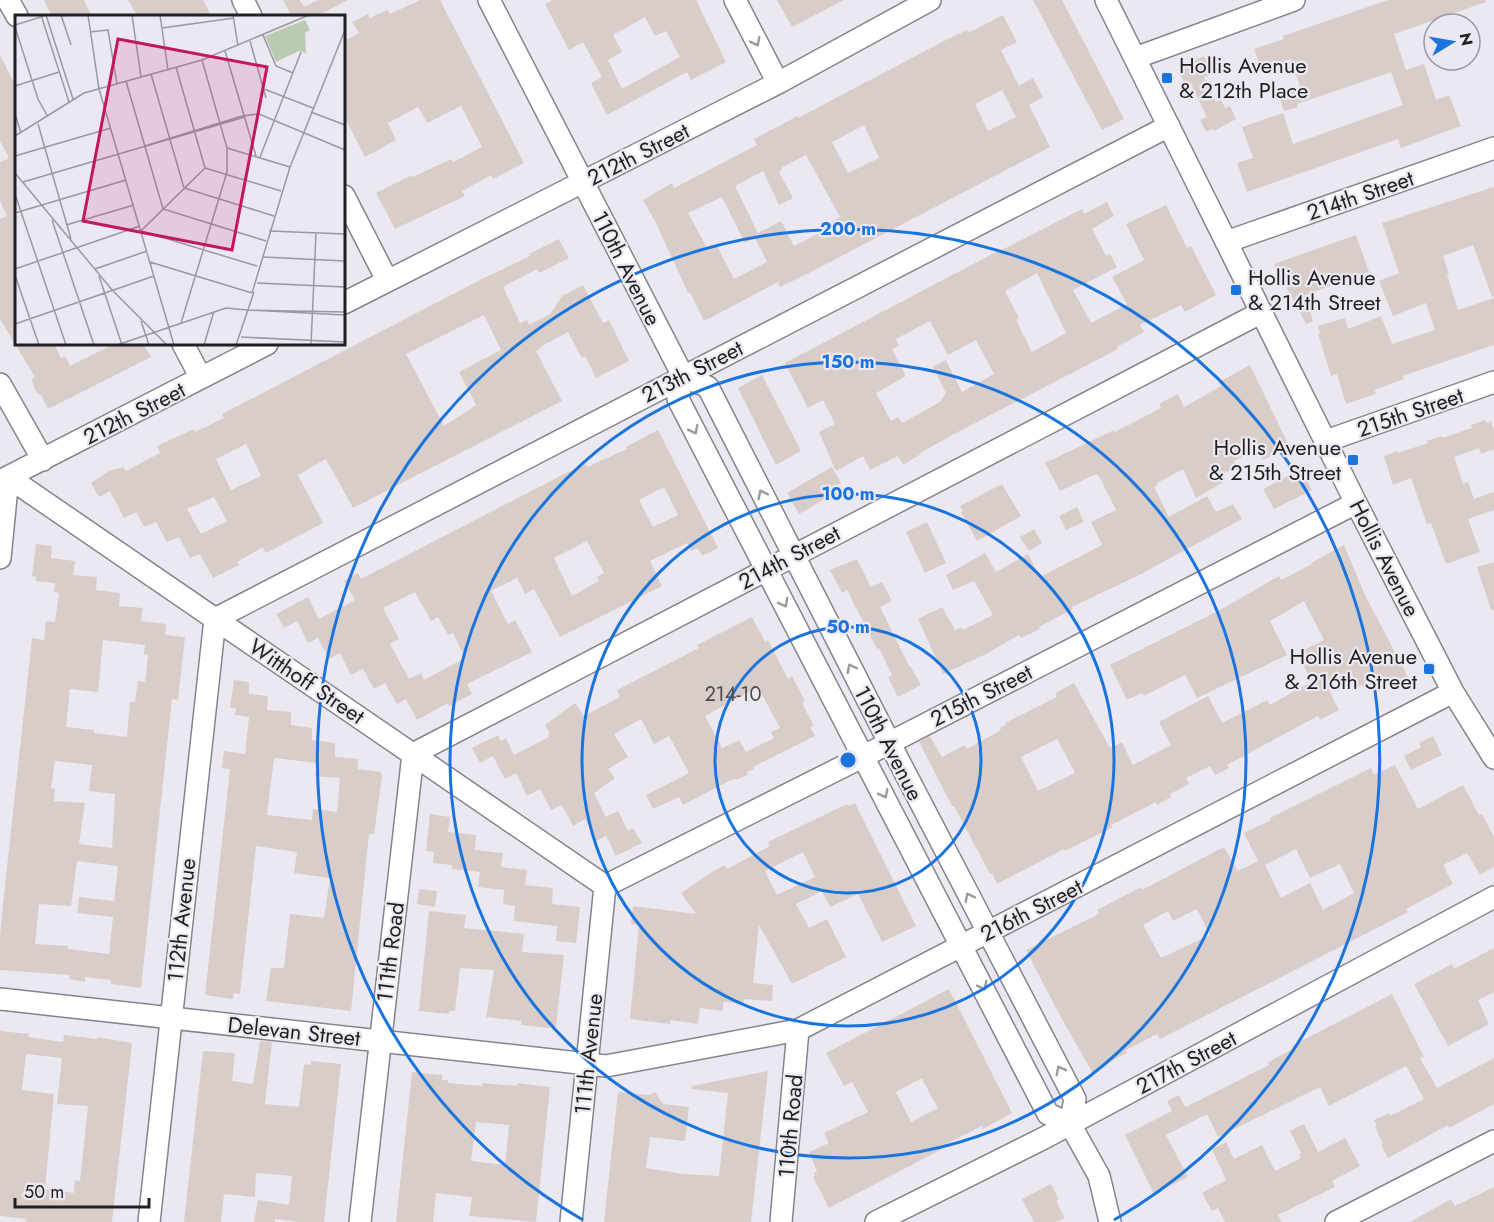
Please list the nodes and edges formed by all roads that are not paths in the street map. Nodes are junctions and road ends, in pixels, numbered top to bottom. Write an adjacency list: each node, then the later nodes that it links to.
1 (8, 0): 8 (street)
2 (243, 0): 9 (street)
3 (489, 0): 14 (street, 110th Avenue)
4 (735, 0): 11 (street, one-way to 11)
5 (930, 0): 11 (street, 212th Street)
6 (1106, 0): 10 (street, Hollis Avenue)
7 (1294, 0): 10 (street)
8 (16, 15)
9 (250, 15)
10 (1135, 58): 12 (street, Hollis Avenue)
11 (778, 83): 14 (street, 212th Street)
12 (1169, 126): 16 (street, Hollis Avenue); 22 (street, 213th Street)
13 (1494, 148): 16 (street, 214th Street)
14 (583, 182): 17 (street, 212th Street); 22 (street, 110th Avenue)
15 (345, 198): 17 (street)
16 (1226, 242): 19 (street, Hollis Avenue)
17 (387, 280): 18 (street, 212th Street)
18 (345, 302)
19 (1262, 312): 26 (street, Hollis Avenue); 30 (street, 214th Street)
20 (184, 345): 23 (street)
21 (265, 345): 23 (street, 212th Street)
22 (683, 376): 30 (street, 110th Avenue, one-way to 22); 32 (street, 110th Avenue, one-way to 32); 33 (street, 213th Street)
23 (201, 378): 27 (street, 212th Street)
24 (1494, 382): 26 (street, 215th Street)
25 (0, 384): 27 (street)
26 (1326, 441): 29 (street, Hollis Avenue)
27 (43, 460): 28 (street, 212th Street)
28 (4, 479): 31 (street); 33 (street, Witthoff Street)
29 (1356, 503): 34 (street, Hollis Avenue); 35 (street, 215th Street)
30 (794, 555): 32 (street, 214th Street); 35 (street, 110th Avenue, one-way to 30)
31 (0, 558)
32 (767, 569): 36 (street, 214th Street); 37 (street, 110th Avenue, one-way to 37)
33 (215, 619): 36 (street, Witthoff Street); 44 (street, 112th Avenue)
34 (1453, 692): 38 (street, Hollis Avenue); 41 (street, 216th Street)
35 (889, 742): 37 (street, 215th Street); 41 (street, 110th Avenue, one-way to 35)
36 (413, 753): 39 (street, Witthoff Street); 46 (street, 111th Road)
37 (864, 756): 39 (street, 215th Street); 42 (street, 110th Avenue, one-way to 42)
38 (1494, 758)
39 (605, 886): 47 (street, 111th Avenue)
40 (1494, 897): 48 (street, 217th Street)
41 (987, 932): 42 (street, 216th Street); 48 (street, 110th Avenue, one-way to 41)
42 (963, 946): 45 (street, 216th Street); 48 (street, 110th Avenue, one-way to 48)
43 (0, 999): 44 (street, Delevan Street)
44 (171, 1018): 46 (street, Delevan Street); 50 (street, 112th Avenue)
45 (798, 1030): 47 (street, 216th Street); 53 (street, 110th Road)
46 (379, 1041): 47 (street, Delevan Street); 51 (street, 111th Road)
47 (588, 1064): 52 (street, 111th Avenue)
48 (1070, 1124): 54 (street, 217th Street); 55 (street, 110th Avenue)
49 (1494, 1141): 56 (street)
50 (148, 1222)
51 (360, 1222)
52 (571, 1222)
53 (781, 1222)
54 (876, 1222)
55 (1110, 1222)
56 (1336, 1222)

